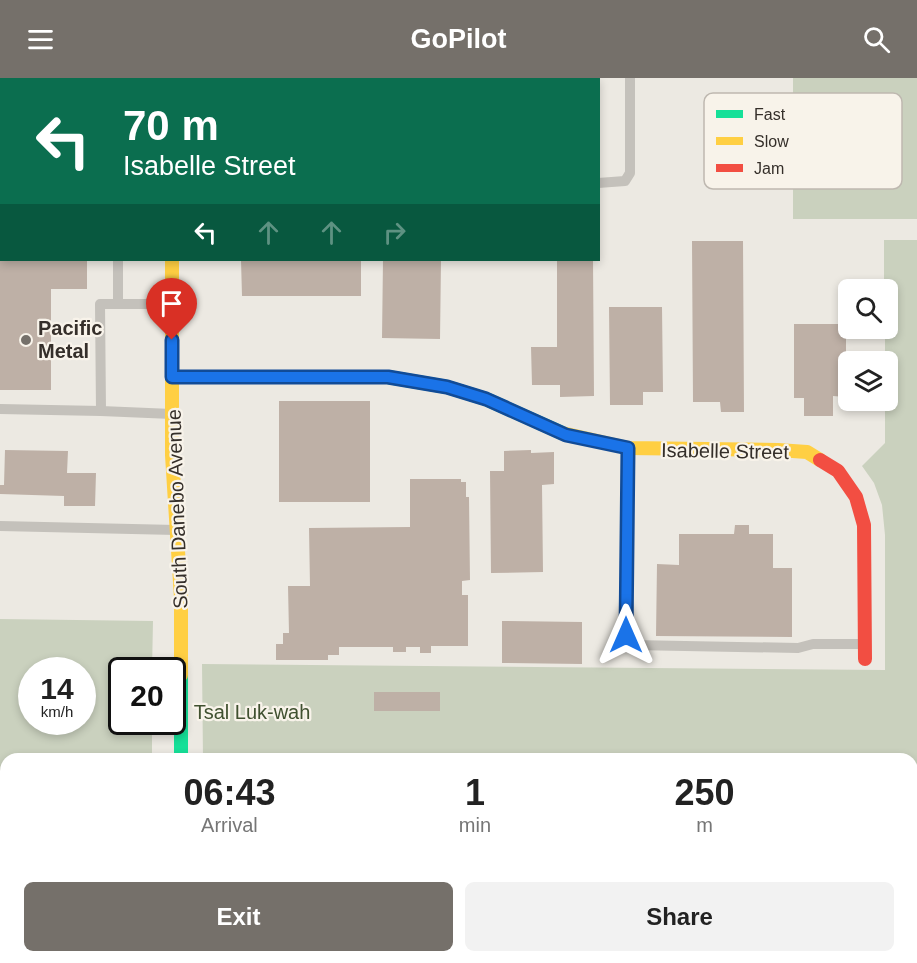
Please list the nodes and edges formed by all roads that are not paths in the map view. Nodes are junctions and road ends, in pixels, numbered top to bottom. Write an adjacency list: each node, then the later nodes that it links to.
1 (630, 78): 2 (lane)
2 (600, 183)
3 (118, 261): 5 (lane)
4 (172, 261): 6 (street, South Danebo Avenue)
5 (118, 304): 6 (lane); 9 (lane)
6 (172, 304): 7 (street, South Danebo Avenue)
7 (172, 377): 10 (street, South Danebo Avenue); 11 (street, Isabelle Street)
8 (0, 409): 9 (lane)
9 (101, 411): 10 (lane)
10 (172, 414): 13 (street, South Danebo Avenue)
11 (628, 448): 14 (street, Isabelle Street); 14 (lane)
12 (0, 526): 13 (lane)
13 (177, 530): 16 (street, South Danebo Avenue)
14 (865, 644): 15 (street, Isabelle Street)
15 (865, 659)
16 (181, 753)

